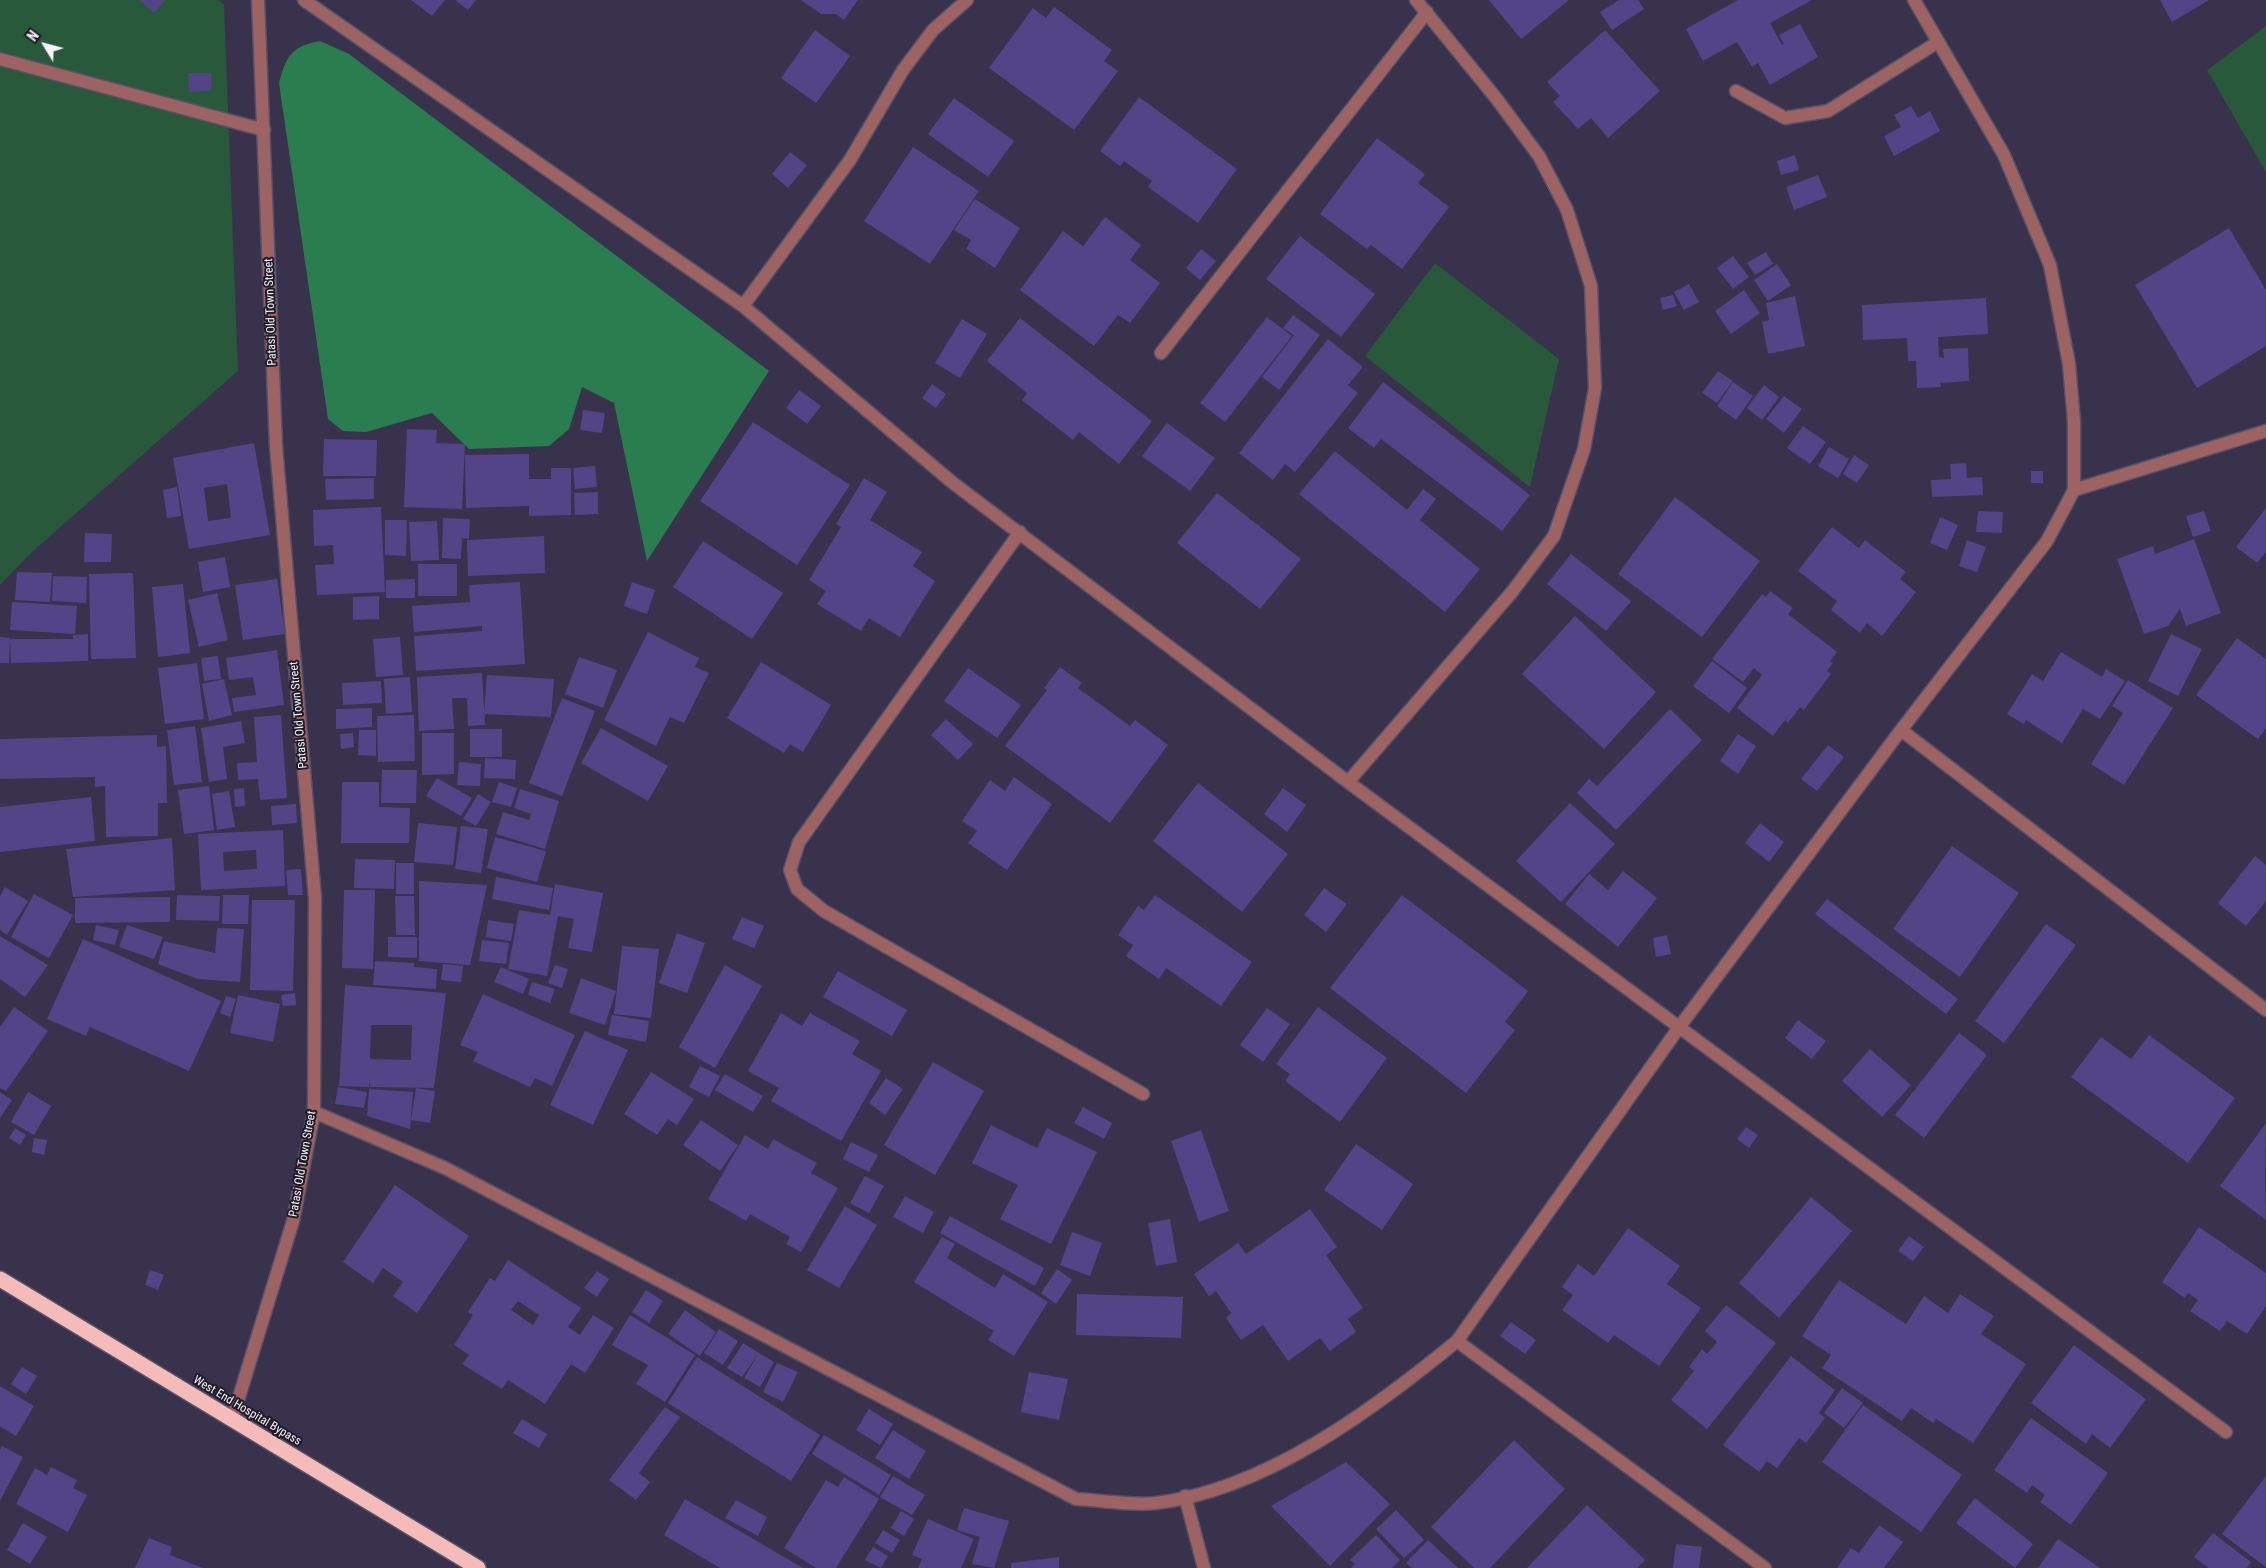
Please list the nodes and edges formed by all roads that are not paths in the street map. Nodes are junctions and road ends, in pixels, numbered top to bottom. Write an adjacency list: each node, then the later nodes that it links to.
1 (258, 0): 10 (street, Patasi Old Town Street)
2 (304, 0): 11 (street)
3 (967, 0): 11 (street)
4 (1416, 0): 6 (street)
5 (1914, 0): 7 (street)
6 (1427, 12): 12 (street); 17 (street)
7 (1938, 42): 9 (street); 14 (street)
8 (0, 59): 10 (street)
9 (1736, 91)
10 (264, 130): 21 (street, Patasi Old Town Street)
11 (743, 306): 15 (street)
12 (1161, 352)
13 (2266, 431): 14 (street)
14 (2074, 490): 16 (street)
15 (1020, 532): 17 (street); 20 (street)
16 (1901, 730): 18 (street); 19 (street)
17 (1348, 782): 19 (street)
18 (2266, 1010)
19 (1680, 1026): 23 (street); 25 (street)
20 (1143, 1094)
21 (314, 1112): 24 (street, Patasi Old Town Street); 26 (street)
22 (0, 1279): 24 (highway, West End Hospital Bypass)
23 (1456, 1341): 26 (street); 29 (street)
24 (232, 1420): 27 (highway, West End Hospital Bypass)
25 (2226, 1432)
26 (1185, 1496): 28 (street)
27 (478, 1568)
28 (1204, 1568)
29 (1765, 1568)

